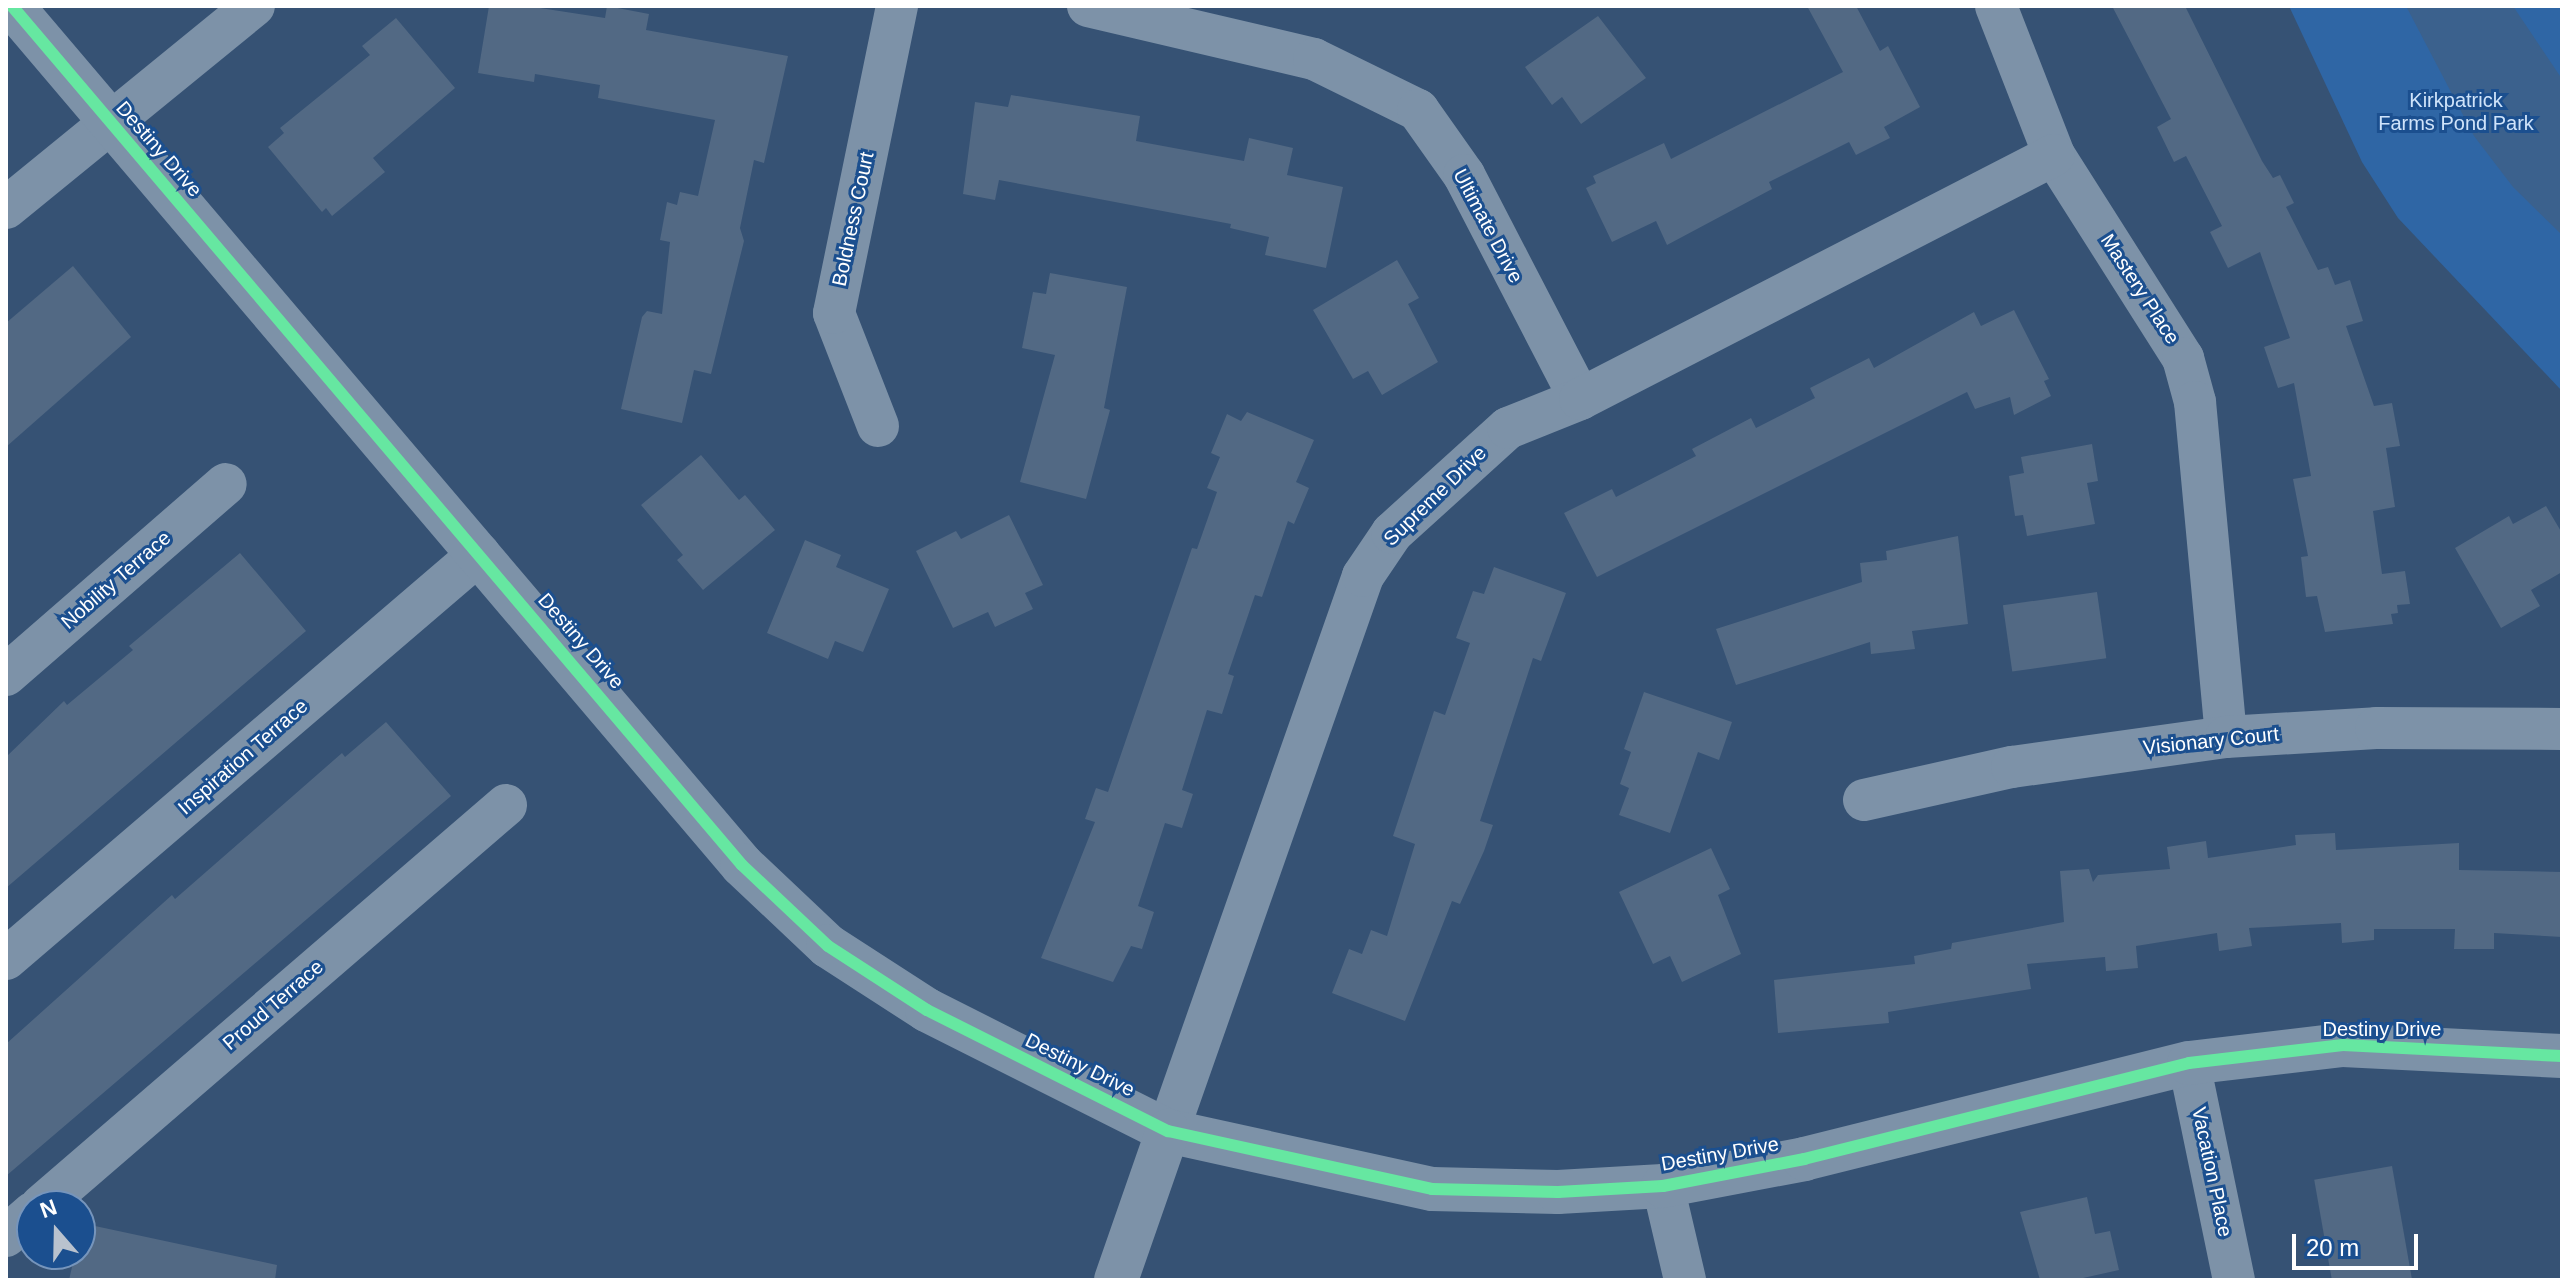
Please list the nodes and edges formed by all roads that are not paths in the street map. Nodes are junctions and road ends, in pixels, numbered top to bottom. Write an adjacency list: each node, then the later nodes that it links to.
1 (12, 6): 6 (street, Destiny Drive)
2 (254, 6): 6 (street)
3 (897, 6): 10 (street, Boldness Court)
4 (1088, 6): 9 (street, Ultimate Drive)
5 (1996, 6): 7 (street, Mastery Place)
6 (110, 123): 8 (street); 12 (street, Destiny Drive)
7 (2054, 155): 9 (street, Supreme Drive); 15 (street, Mastery Place)
8 (6, 208)
9 (1580, 399): 21 (street, Supreme Drive)
10 (878, 426)
11 (226, 484): 13 (street, Nobility Terrace)
12 (479, 554): 18 (street, Inspiration Terrace); 21 (street, Destiny Drive)
13 (6, 675)
14 (2562, 729): 15 (street, Visionary Court)
15 (2226, 737): 16 (street, Visionary Court)
16 (1864, 800)
17 (506, 805): 23 (street, Proud Terrace)
18 (6, 959)
19 (2562, 1056): 20 (street, Destiny Drive)
20 (2189, 1063): 22 (street, Destiny Drive); 26 (street, Vacation Place)
21 (1168, 1131): 22 (street, Destiny Drive); 24 (street, Supreme Drive)
22 (1663, 1186): 25 (street)
23 (60, 1190)
24 (1116, 1280)
25 (1685, 1280)
26 (2234, 1280)

